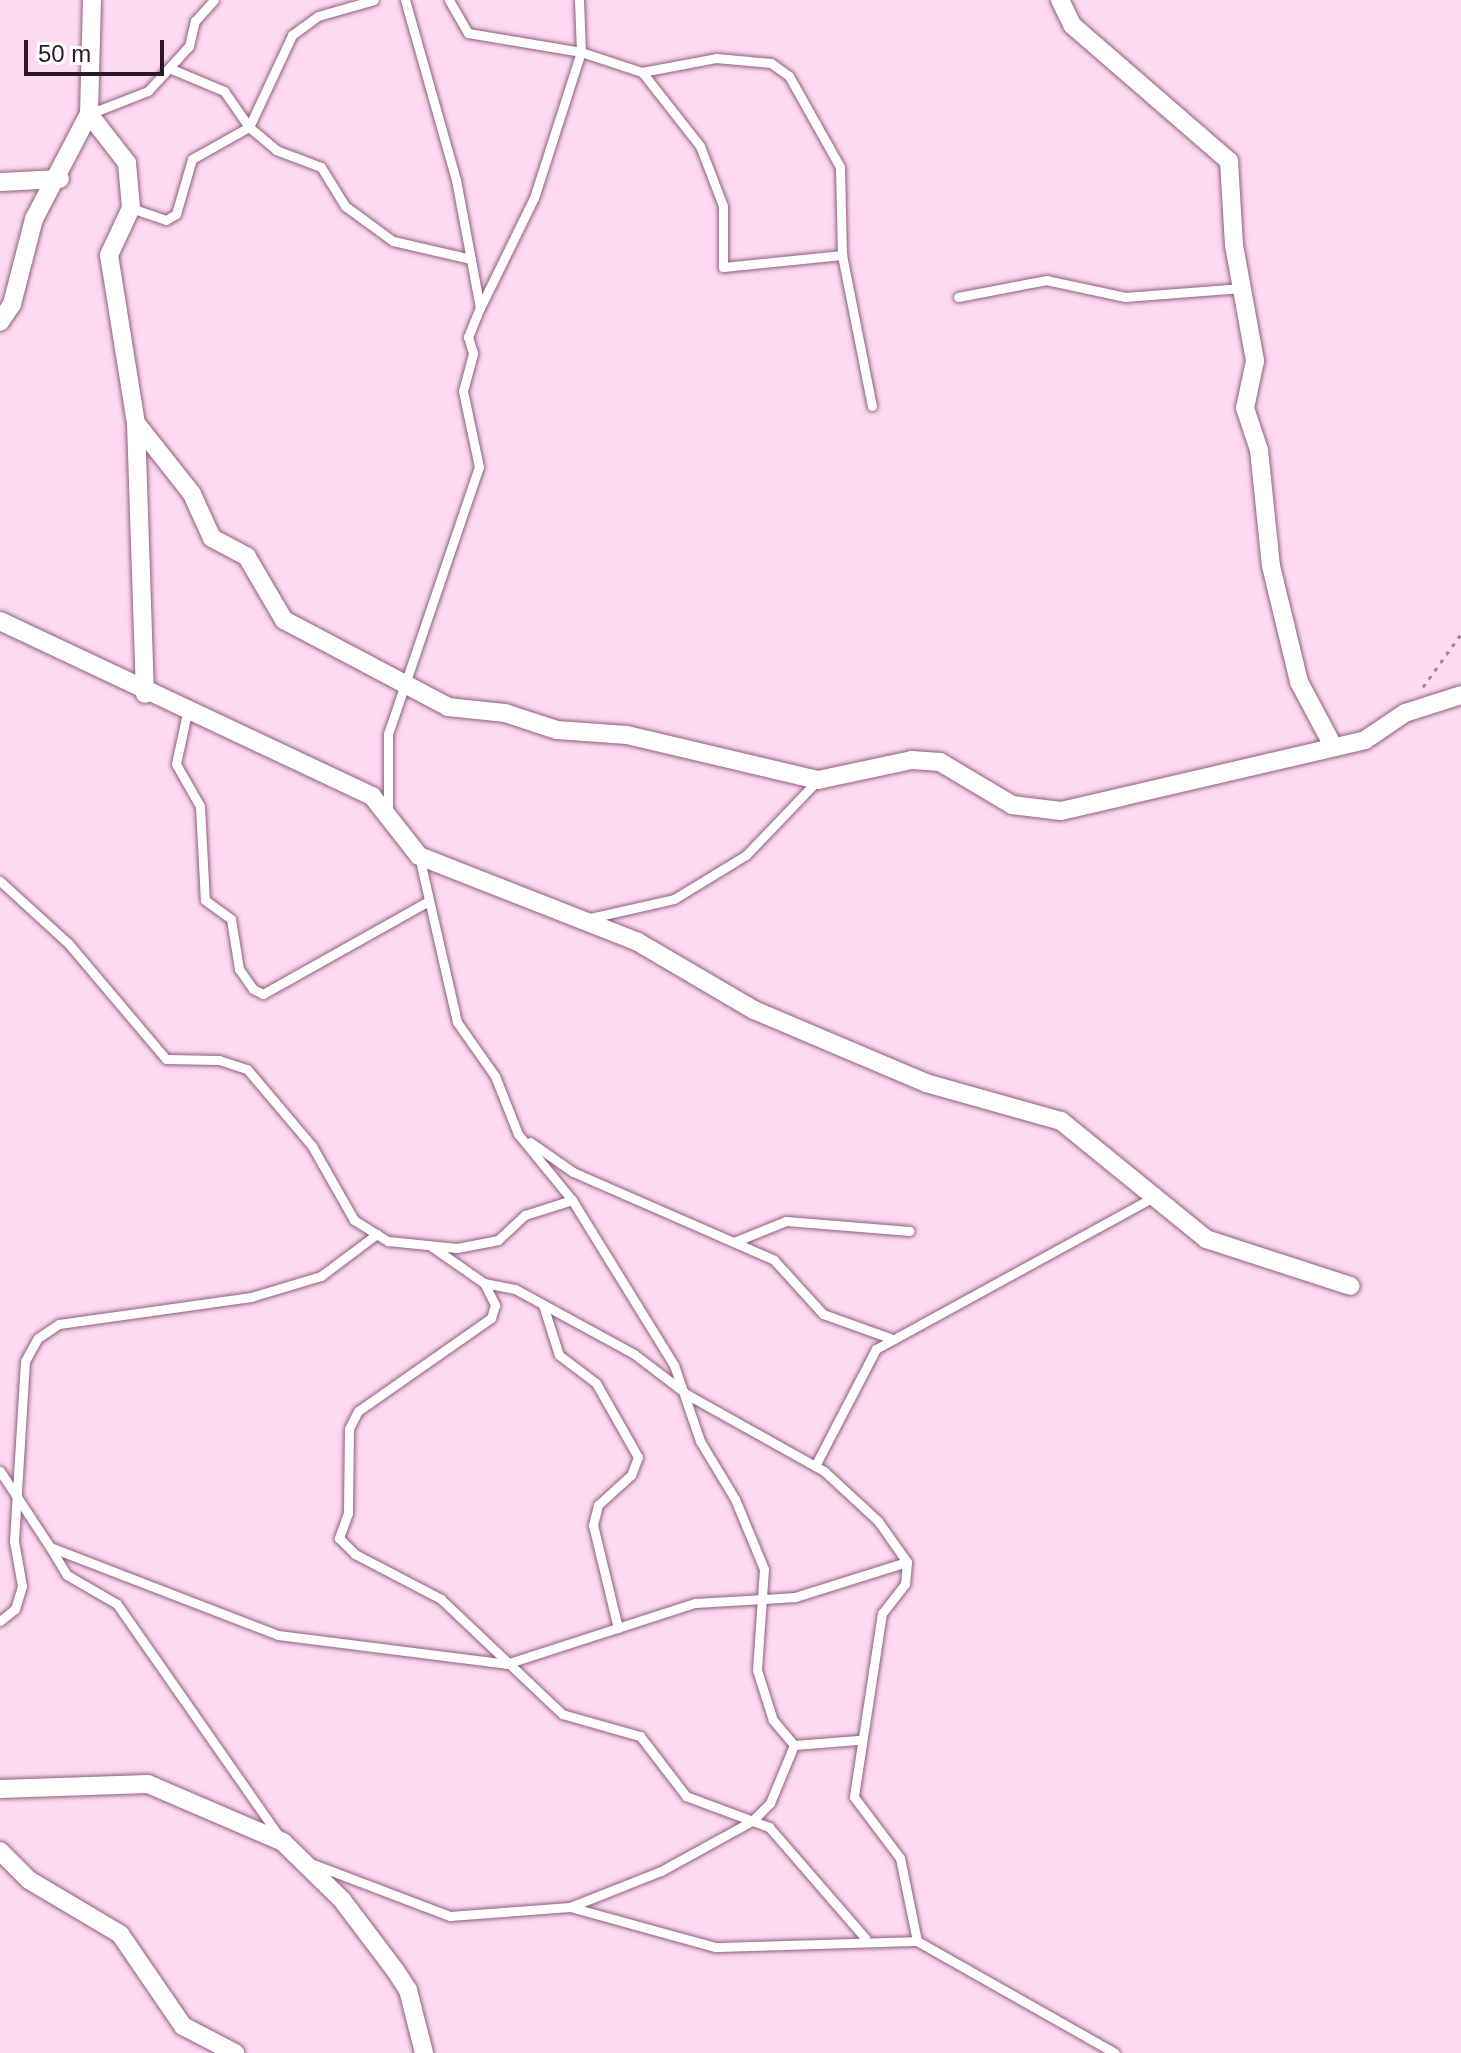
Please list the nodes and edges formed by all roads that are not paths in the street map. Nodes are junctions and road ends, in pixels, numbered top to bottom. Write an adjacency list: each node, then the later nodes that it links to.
1 (92, 0): 11 (street)
2 (214, 0): 9 (lane)
3 (374, 0): 12 (lane)
4 (405, 0): 17 (lane)
5 (449, 0): 8 (lane)
6 (579, 0): 8 (lane)
7 (1060, 0): 18 (street)
8 (581, 52): 10 (lane); 20 (lane)
9 (169, 68): 11 (lane); 12 (lane)
10 (642, 72): 16 (lane); 16 (lane)
11 (89, 114): 13 (street); 15 (street)
12 (249, 127): 15 (lane); 17 (lane)
13 (60, 179): 14 (street); 21 (street)
14 (0, 182)
15 (131, 208): 23 (street)
16 (842, 255): 22 (lane)
17 (471, 259): 20 (lane)
18 (1242, 288): 19 (lane); 29 (street)
19 (958, 297)
20 (480, 308): 25 (lane)
21 (0, 322)
22 (872, 406)
23 (136, 423): 25 (street); 26 (street)
24 (0, 621): 26 (street)
25 (403, 689): 30 (street); 31 (lane)
26 (145, 694): 28 (street)
27 (1461, 695): 29 (street)
28 (187, 713): 31 (street); 34 (lane)
29 (1332, 744): 30 (street)
30 (818, 780): 35 (lane)
31 (388, 811): 32 (street)
32 (419, 856): 34 (lane); 35 (street)
33 (0, 881): 40 (lane)
34 (429, 901): 36 (lane)
35 (583, 920): 37 (street)
36 (518, 1134): 38 (lane); 41 (lane)
37 (1154, 1197): 44 (street); 46 (lane)
38 (572, 1200): 42 (lane); 47 (lane)
39 (910, 1231): 41 (lane)
40 (377, 1234): 42 (lane); 50 (lane)
41 (734, 1242): 46 (lane)
42 (431, 1246): 43 (lane)
43 (484, 1283): 45 (lane); 56 (lane)
44 (1351, 1286)
45 (543, 1305): 47 (lane); 55 (lane)
46 (890, 1338): 48 (lane)
47 (688, 1395): 48 (lane); 53 (lane)
48 (815, 1466): 52 (lane)
49 (0, 1471): 50 (lane)
50 (16, 1503): 51 (lane); 54 (lane)
51 (50, 1547): 56 (lane); 61 (lane)
52 (907, 1562): 53 (lane); 57 (lane)
53 (764, 1599): 55 (lane); 58 (lane)
54 (0, 1621)
55 (618, 1628): 56 (lane)
56 (506, 1664): 60 (lane)
57 (858, 1740): 58 (lane); 66 (lane)
58 (794, 1745): 60 (lane)
59 (0, 1789): 61 (street)
60 (752, 1821): 64 (lane); 65 (lane)
61 (283, 1842): 63 (street)
62 (0, 1851): 67 (street)
63 (306, 1862): 64 (lane); 68 (street)
64 (570, 1907): 65 (lane)
65 (865, 1938): 66 (lane)
66 (917, 1941): 69 (lane)
67 (235, 2053)
68 (424, 2053)
69 (1115, 2053)

